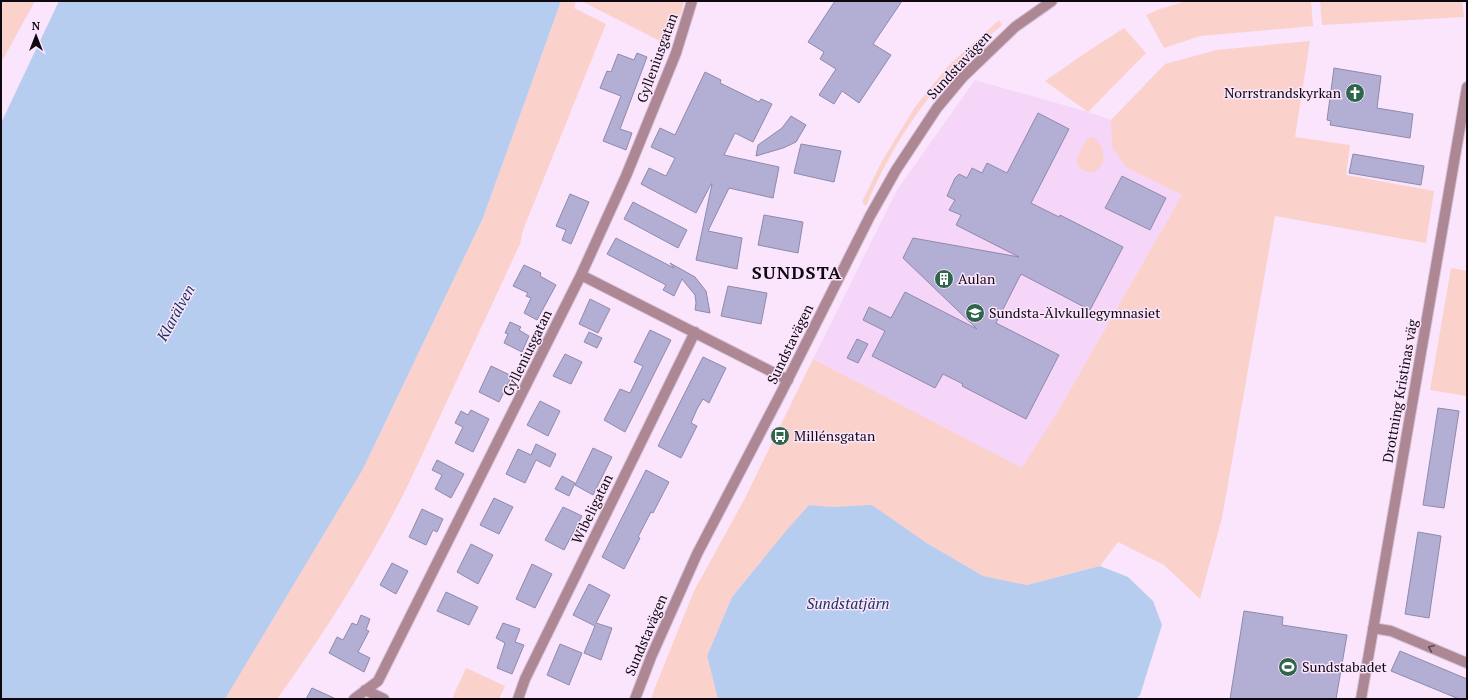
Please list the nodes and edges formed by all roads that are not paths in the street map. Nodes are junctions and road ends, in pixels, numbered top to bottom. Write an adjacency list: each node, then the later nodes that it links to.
1 (692, 1): 4 (street, Gylleniusgatan)
2 (1052, 1): 6 (street, Sundstavägen)
3 (1467, 87): 7 (street, Drottning Kristinas väg)
4 (581, 275): 5 (street); 9 (street, Gylleniusgatan)
5 (695, 332): 6 (street); 12 (street, Wibeligatan)
6 (788, 380): 13 (street, Sundstavägen)
7 (1373, 628): 8 (street, one-way to 7); 14 (street, Drottning Kristinas väg)
8 (1467, 663)
9 (366, 690): 10 (street, Gylleniusgatan); 11 (street)
10 (354, 699)
11 (384, 699)
12 (518, 699)
13 (635, 699)
14 (1361, 699)

